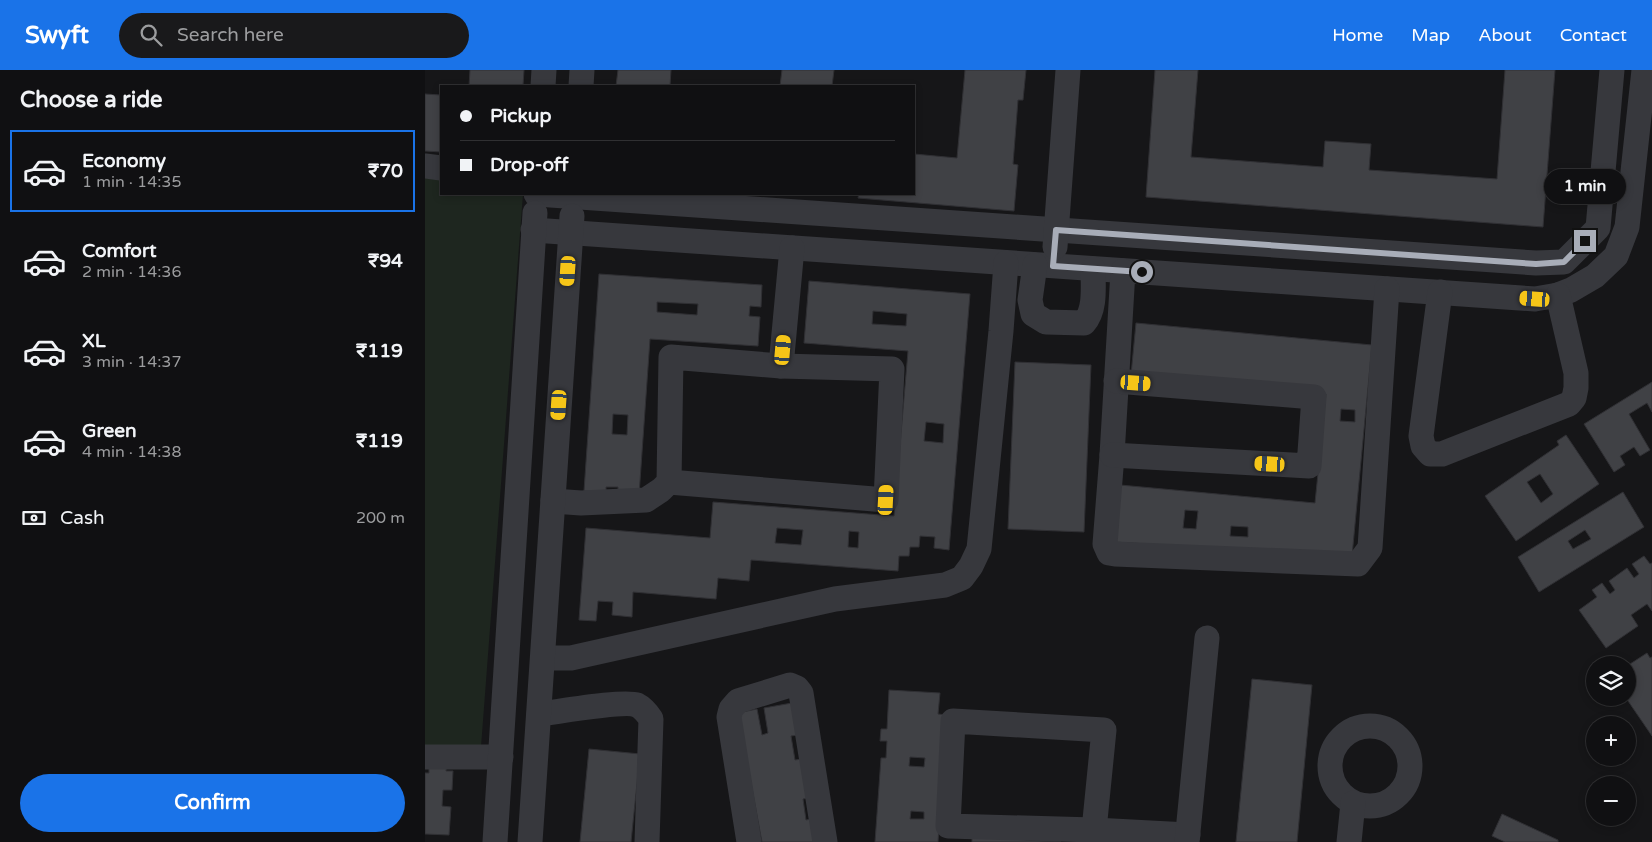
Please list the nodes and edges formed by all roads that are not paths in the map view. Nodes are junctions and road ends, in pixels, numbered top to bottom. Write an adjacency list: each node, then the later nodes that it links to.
1 (544, 70): 6 (street)
2 (582, 70): 7 (street)
3 (1068, 70): 13 (street)
4 (1612, 70): 16 (street)
5 (1644, 70): 23 (street)
6 (543, 85)
7 (581, 85)
8 (425, 166): 9 (street)
9 (440, 168)
10 (536, 195): 12 (street)
11 (574, 195): 13 (street); 14 (street)
12 (533, 230): 14 (street); 33 (street)
13 (1056, 230): 16 (street); 18 (street)
14 (571, 233): 15 (street); 28 (street)
15 (792, 248): 17 (street); 24 (street)
16 (1564, 262): 23 (street)
17 (1006, 263): 18 (street); 30 (street)
18 (1044, 265): 19 (street); 19 (street)
19 (1093, 268): 20 (street)
20 (1123, 270): 21 (street); 25 (street)
21 (1387, 289): 22 (street); 26 (street)
22 (1440, 292): 23 (street); 23 (street)
23 (1567, 292)
24 (781, 366): 27 (street); 27 (street)
25 (1117, 381): 26 (street); 26 (street)
26 (1113, 455)
27 (669, 482): 28 (street)
28 (553, 501): 30 (street)
29 (1207, 638): 36 (street)
30 (543, 658): 31 (street)
31 (539, 714): 38 (street); 39 (street)
32 (425, 757): 33 (street)
33 (501, 757): 37 (street)
34 (1353, 803): 42 (street)
35 (1093, 830): 35 (street); 36 (street)
36 (1187, 838)
37 (495, 842)
38 (530, 842)
39 (647, 842)
40 (749, 842): 41 (street)
41 (825, 842)
42 (1349, 842)

